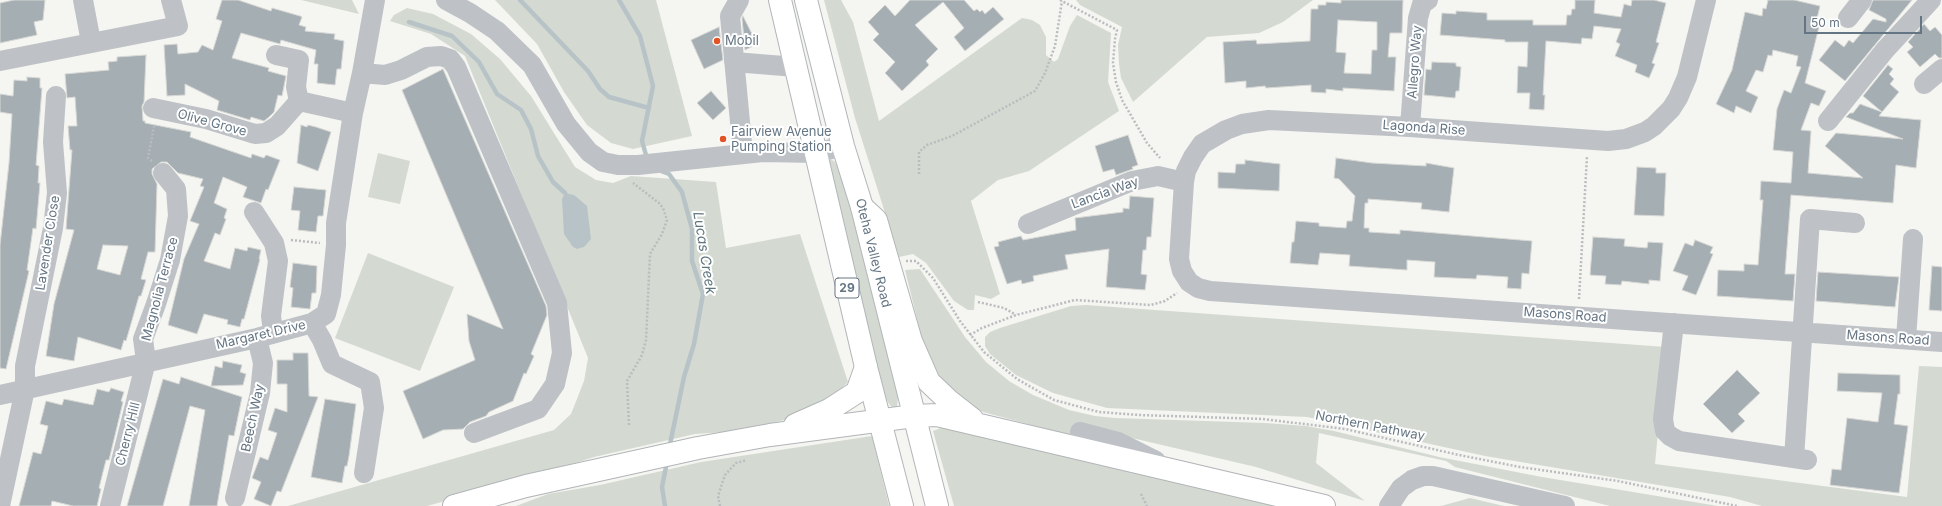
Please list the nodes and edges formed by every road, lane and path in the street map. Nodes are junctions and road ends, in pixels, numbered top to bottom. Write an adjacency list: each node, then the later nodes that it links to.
1 (83, 0): 14 (street)
2 (171, 0): 14 (street)
3 (375, 0): 20 (street, Margaret Drive)
4 (446, 0): 34 (street)
5 (780, 0): 18 (main road, 29)
6 (806, 0): 30 (main road, Oteha Valley Road)
7 (1428, 0): 28 (street, Allegro Way)
8 (1706, 0): 29 (street, Lagonda Rise)
9 (1862, 0): 13 (street)
10 (1932, 0): 26 (street)
11 (1061, 1): 36 (path); 37 (path)
12 (734, 8): 17 (street)
13 (1848, 18)
14 (91, 42): 16 (street)
15 (276, 55): 23 (street)
16 (0, 61)
17 (734, 62): 18 (street); 33 (street)
18 (796, 67): 27 (main road, 29)
19 (1942, 69): 21 (street)
20 (362, 73): 25 (street, Margaret Drive); 66 (street)
21 (1924, 84)
22 (56, 96): 59 (street, Lavender Close)
23 (299, 101): 24 (street, Olive Grove); 25 (street)
24 (158, 109): 35 (path)
25 (353, 113): 43 (street, Margaret Drive)
26 (1828, 120)
27 (811, 127): 31 (street); 32 (main road, 29)
28 (1410, 127): 29 (street, Lagonda Rise); 37 (street, Lagonda Rise)
29 (1588, 140): 49 (path)
30 (843, 146): 32 (street); 38 (main road, Oteha Valley Road)
31 (763, 152): 32 (street); 33 (street)
32 (816, 153): 58 (main road, 29)
33 (743, 154): 34 (street)
34 (633, 172): 64 (path)
35 (163, 173): 57 (street, Magnolia Terrace)
36 (919, 174)
37 (1185, 176): 41 (street, Lancia Way); 46 (street, Lagonda Rise)
38 (862, 207): 45 (main road); 61 (main road, Oteha Valley Road)
39 (254, 212): 44 (street, Beech Way)
40 (1855, 223): 52 (street)
41 (1028, 224)
42 (1913, 240): 55 (street)
43 (336, 245): 44 (path); 50 (street, Margaret Drive)
44 (275, 249): 53 (street, Beech Way)
45 (890, 265): 54 (path, Northern Pathway); 63 (main road)
46 (1189, 282): 48 (path); 49 (street, Masons Road)
47 (978, 302): 48 (path)
48 (1016, 315): 54 (path)
49 (1578, 316): 51 (street, Masons Road)
50 (312, 323): 53 (street, Margaret Drive); 69 (street)
51 (1674, 323): 52 (street, Masons Road); 52 (street)
52 (1803, 331): 55 (street, Masons Road)
53 (265, 335): 57 (street, Margaret Drive); 71 (street, Beech Way)
54 (970, 335): 82 (path, Northern Pathway)
55 (1906, 339): 56 (street, Masons Road)
56 (1942, 342)
57 (146, 361): 59 (street, Margaret Drive); 73 (street, Cherry Hill)
58 (866, 367): 62 (main road, 29); 67 (main road)
59 (25, 389): 60 (street, Margaret Drive); 72 (street, Lavender Close)
60 (0, 395)
61 (914, 416): 62 (main road); 63 (main road); 77 (main road, Oteha Valley Road)
62 (881, 422): 67 (main road); 76 (main road, 29)
63 (976, 423): 68 (main road)
64 (629, 424)
65 (1080, 432): 68 (street)
66 (474, 433)
67 (762, 437): 74 (main road); 75 (path)
68 (1177, 471): 79 (main road)
69 (364, 473)
70 (1141, 494): 78 (path)
71 (235, 498)
72 (0, 506)
73 (110, 506)
74 (454, 506)
75 (720, 506)
76 (902, 506)
77 (937, 506)
78 (1147, 506)
79 (1324, 506)
80 (1389, 506): 81 (street)
81 (1565, 506)
82 (1737, 506)

